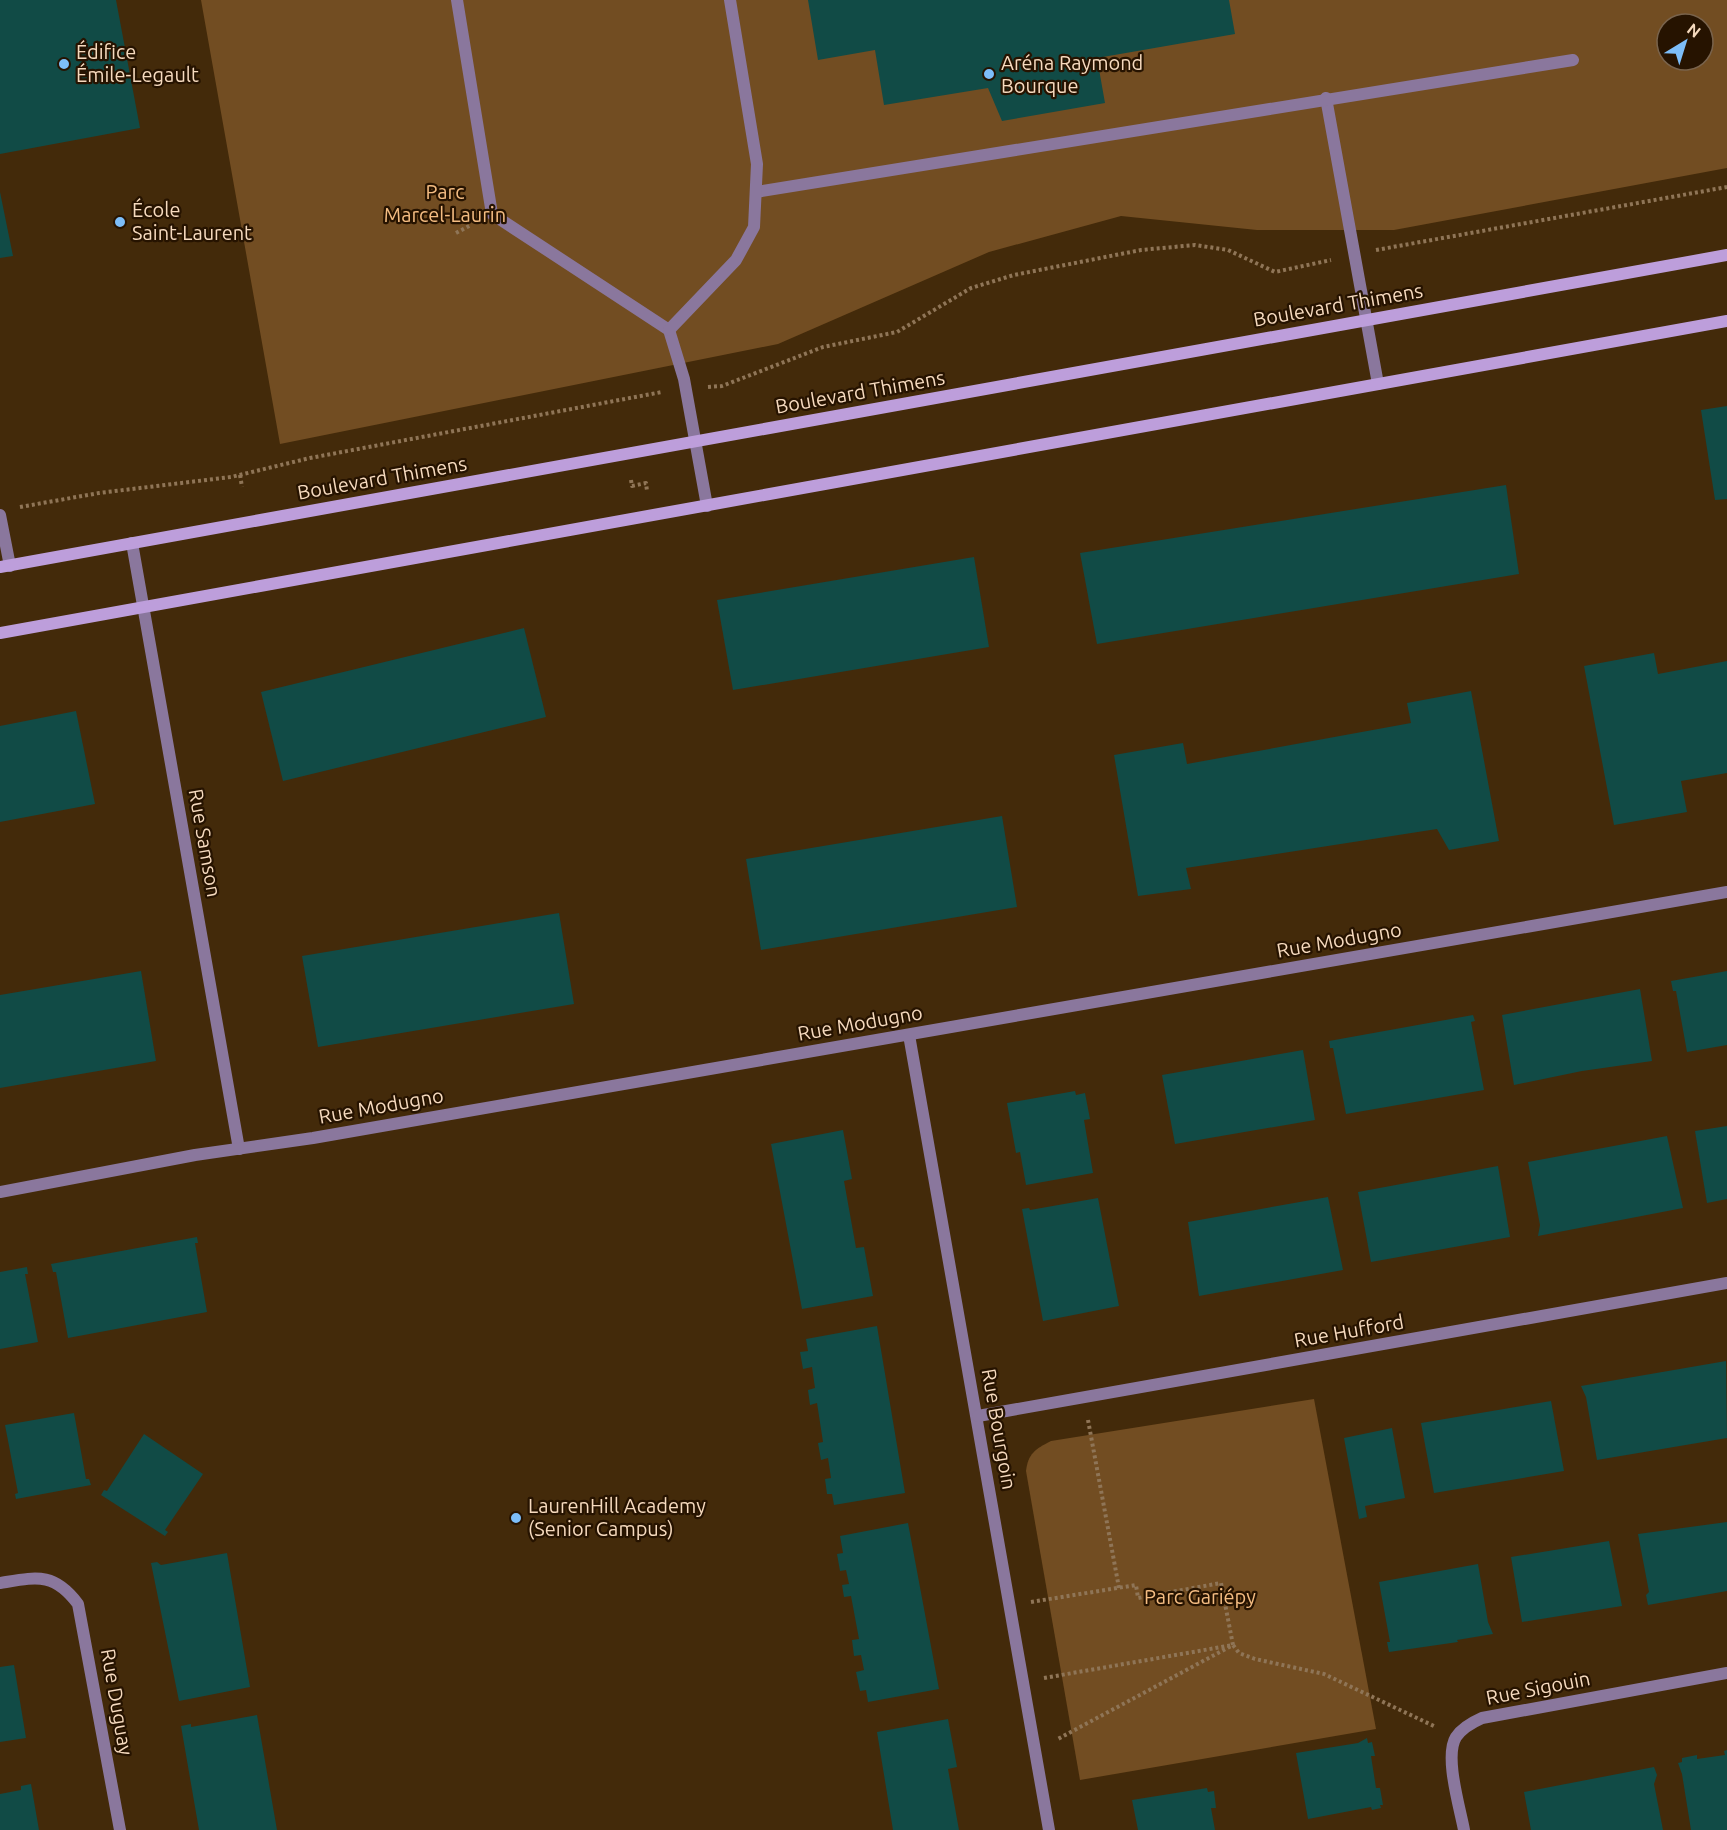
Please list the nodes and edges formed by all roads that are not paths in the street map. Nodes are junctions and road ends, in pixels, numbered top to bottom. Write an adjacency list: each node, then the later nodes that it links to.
1 (457, 0): 9 (street)
2 (730, 0): 5 (street)
3 (1573, 60): 4 (street)
4 (1326, 98): 5 (street); 7 (street)
5 (756, 192): 9 (street)
6 (1727, 255): 7 (street, Boulevard Thimens)
7 (1367, 320): 10 (street); 11 (street, Boulevard Thimens)
8 (1727, 321): 10 (street)
9 (669, 330): 11 (street)
10 (1378, 384): 12 (street)
11 (696, 441): 12 (street); 14 (street, Boulevard Thimens)
12 (707, 506): 16 (street)
13 (0, 515): 15 (street)
14 (132, 543): 15 (street, Boulevard Thimens); 16 (street, Rue Samson)
15 (5, 566)
16 (144, 606): 17 (street); 20 (street, Rue Samson)
17 (0, 633)
18 (1727, 892): 19 (street, Rue Modugno)
19 (909, 1035): 20 (street, Rue Modugno); 23 (street, Rue Bourgoin)
20 (239, 1149): 21 (street, Rue Modugno)
21 (0, 1192)
22 (1727, 1283): 23 (street, Rue Hufford)
23 (978, 1416): 27 (street, Rue Bourgoin)
24 (0, 1583): 26 (street, Rue Duguay)
25 (1727, 1673): 28 (street, Rue Sigouin)
26 (120, 1830)
27 (1049, 1830)
28 (1464, 1830)

